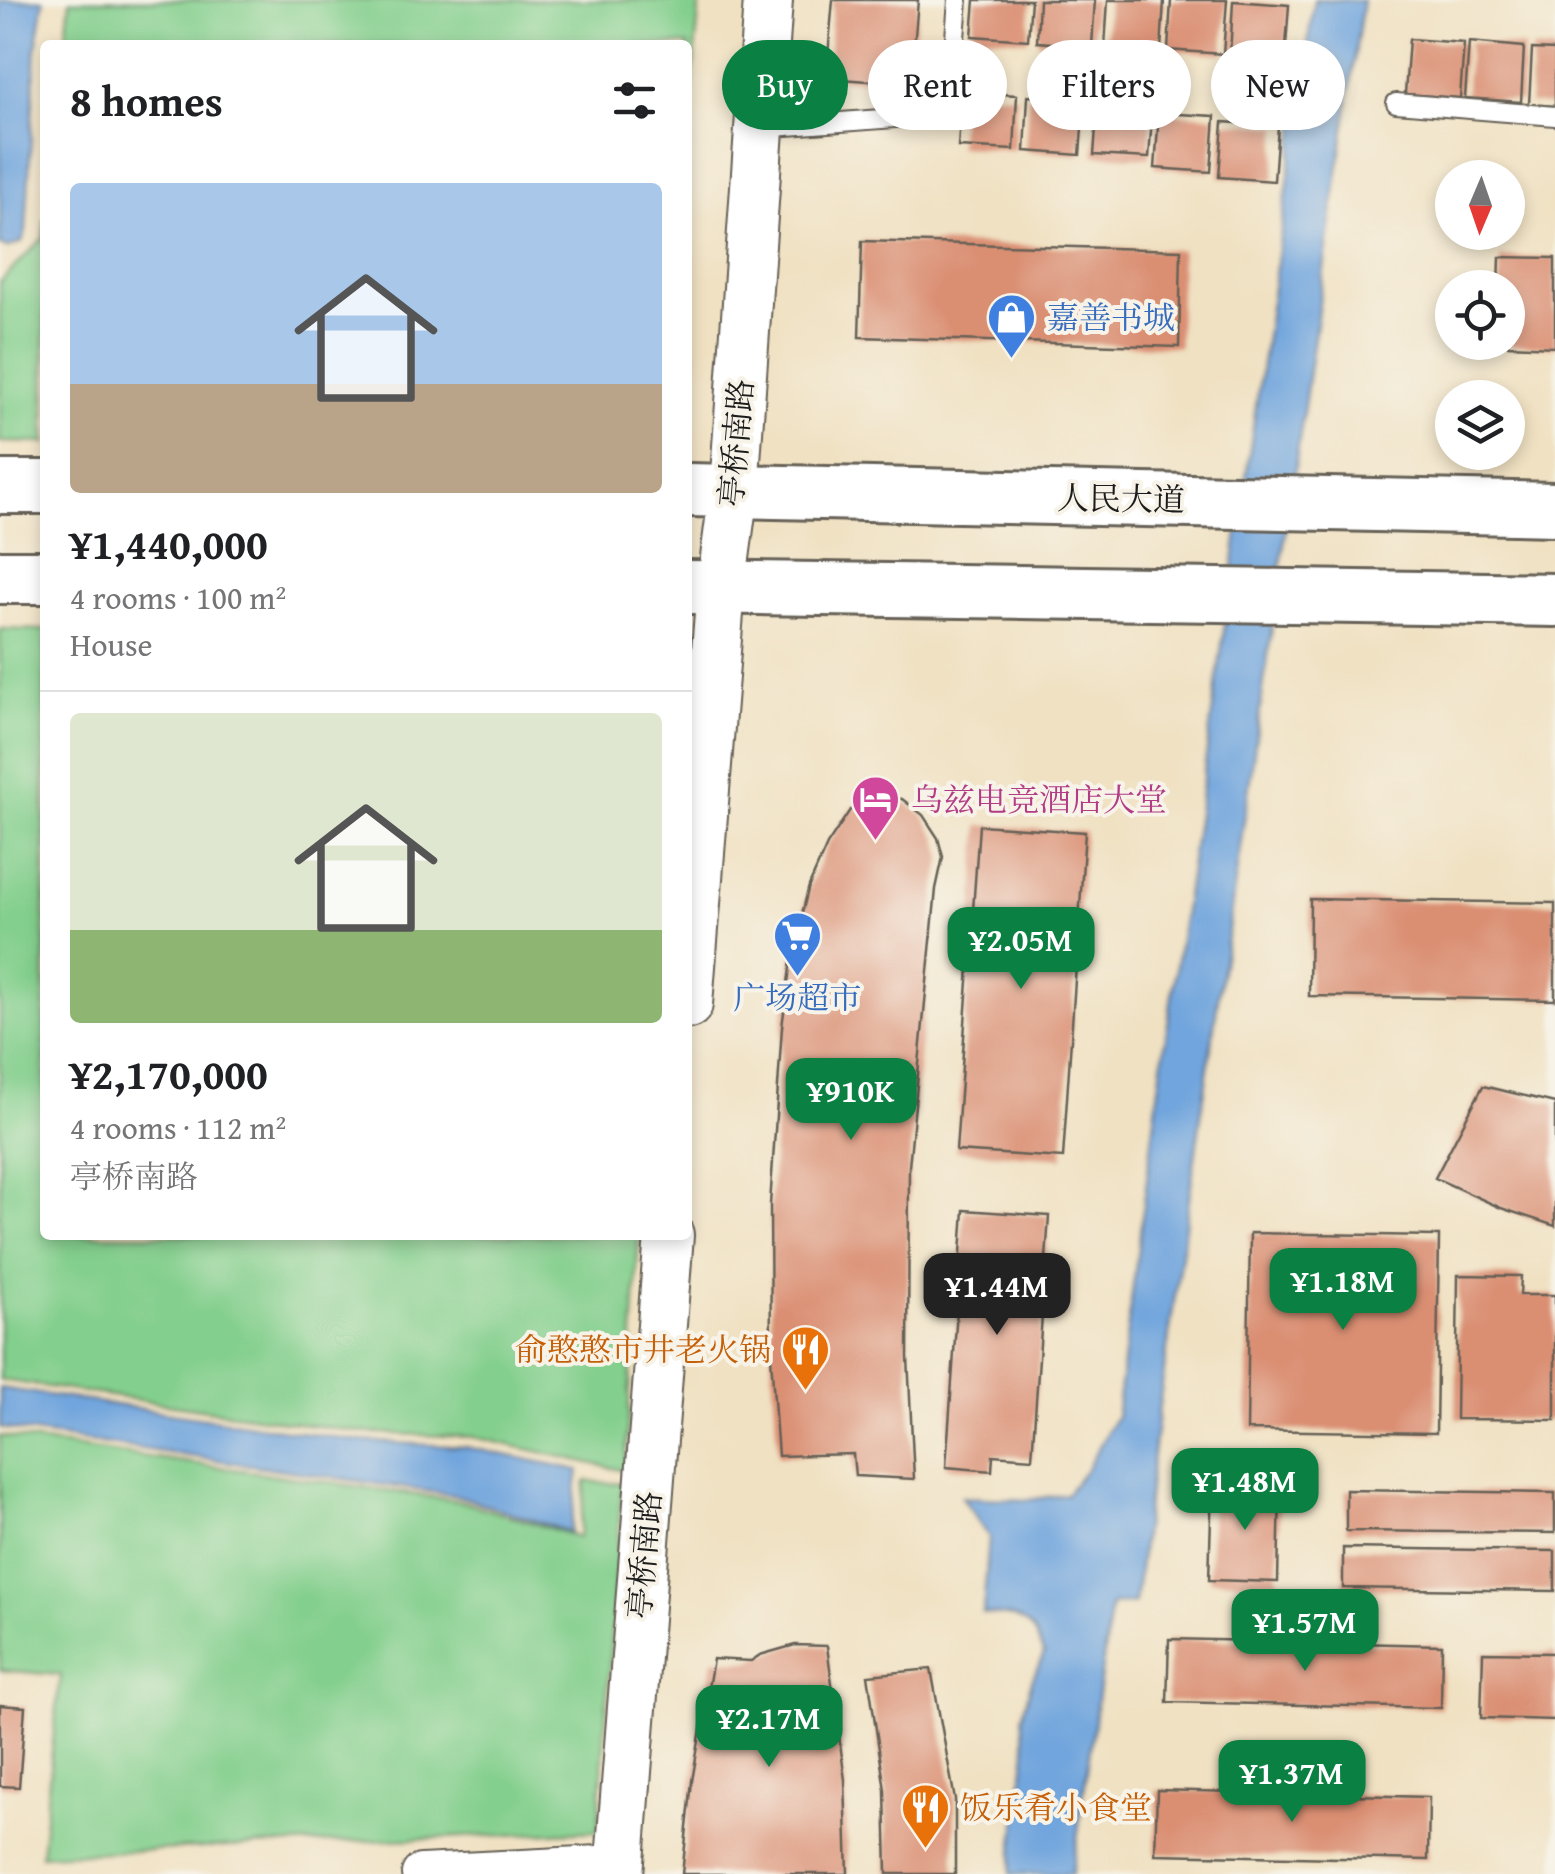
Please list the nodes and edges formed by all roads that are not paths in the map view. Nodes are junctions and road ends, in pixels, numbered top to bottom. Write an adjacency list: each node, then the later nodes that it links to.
1 (768, 0): 3 (street, 亭桥南路)
2 (958, 0): 6 (lane)
3 (766, 40)
4 (1396, 103): 5 (lane)
5 (1555, 116)
6 (848, 121)
7 (760, 130): 10 (street, 亭桥南路)
8 (0, 487): 9 (main road)
9 (40, 487)
10 (711, 490): 11 (main road, 人民大道); 14 (street, 亭桥南路)
11 (1555, 508)
12 (0, 576): 13 (main road)
13 (40, 577)
14 (704, 587): 15 (main road); 16 (street, 亭桥南路)
15 (1555, 600)
16 (692, 900)
17 (669, 1240): 18 (street, 亭桥南路)
18 (619, 1869): 19 (street)
19 (421, 1874)

